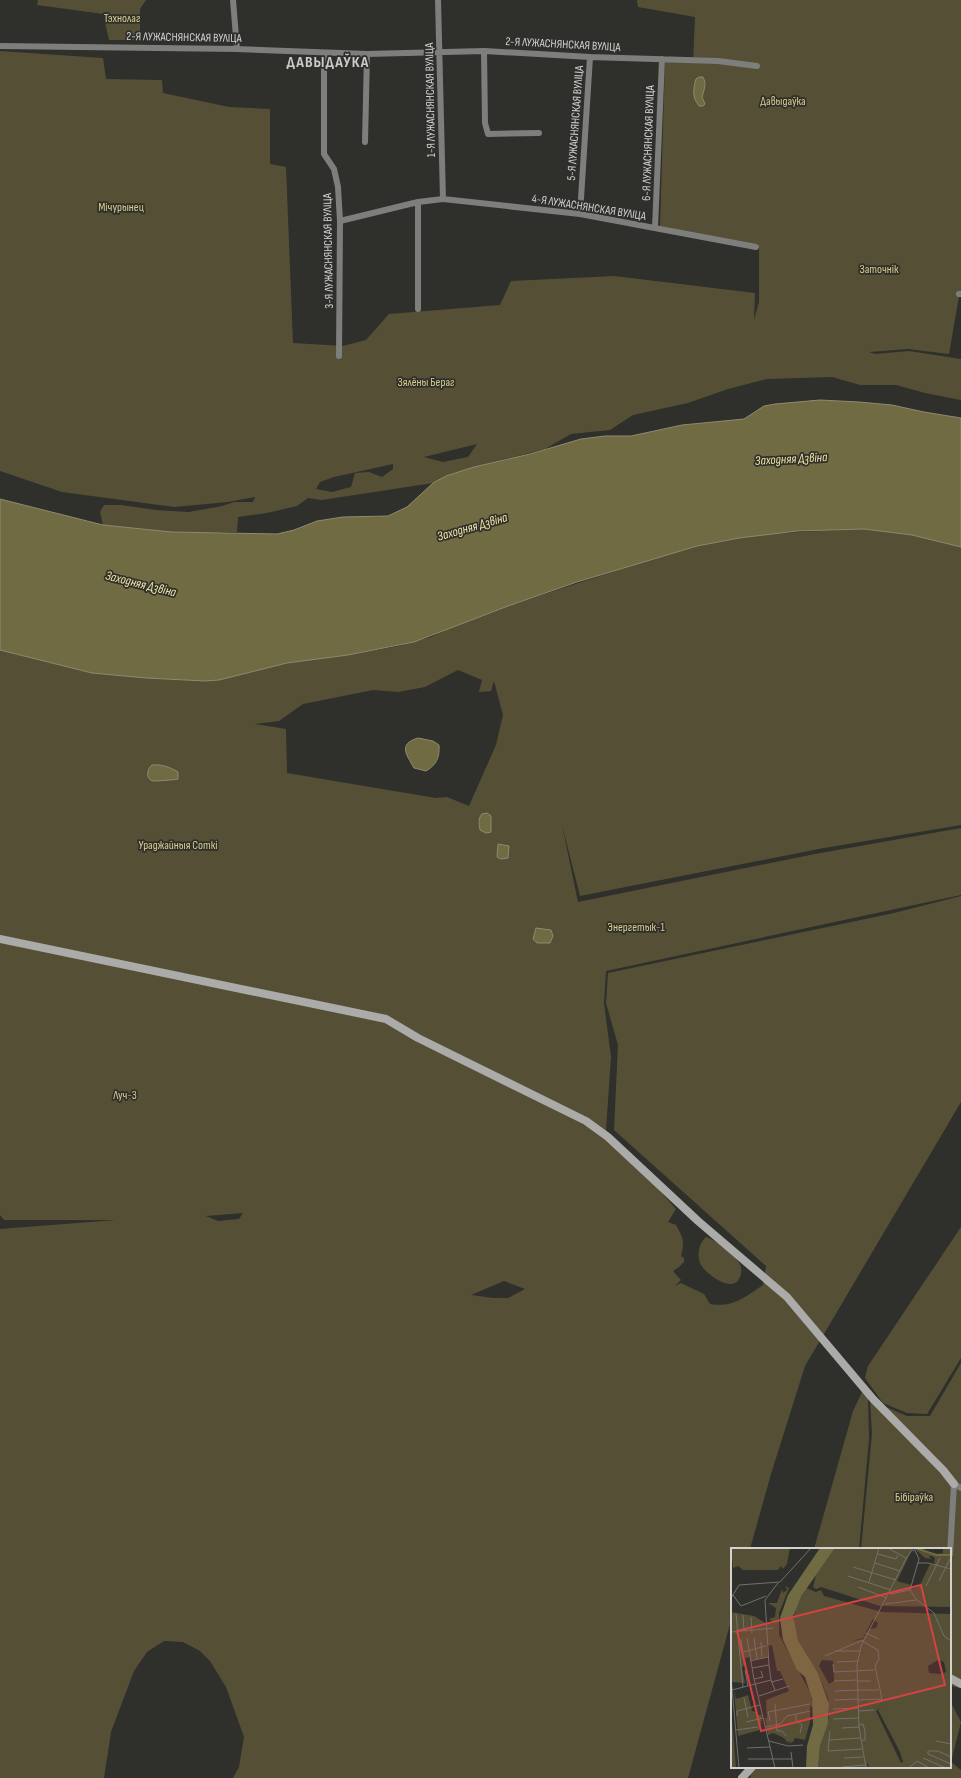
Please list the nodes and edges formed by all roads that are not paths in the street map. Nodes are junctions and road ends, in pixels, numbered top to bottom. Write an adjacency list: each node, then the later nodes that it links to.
1 (233, 0): 4 (street)
2 (438, 0): 5 (street, 1-Я ЛУЖАСНЯНСКАЯ ВУЛІЦА)
3 (0, 46): 4 (street, 2-Я ЛУЖАСНЯНСКАЯ ВУЛІЦА)
4 (237, 49): 7 (street, 2-Я ЛУЖАСНЯНСКАЯ ВУЛІЦА)
5 (440, 51): 6 (street, 2-Я ЛУЖАСНЯНСКАЯ ВУЛІЦА); 8 (street, 2-Я ЛУЖАСНЯНСКАЯ ВУЛІЦА); 14 (street, 1-Я ЛУЖАСНЯНСКАЯ ВУЛІЦА)
6 (484, 51): 9 (street, 2-Я ЛУЖАСНЯНСКАЯ ВУЛІЦА); 12 (street)
7 (324, 54): 8 (street, 2-Я ЛУЖАСНЯНСКАЯ ВУЛІЦА); 17 (street, 3-Я ЛУЖАСНЯНСКАЯ ВУЛІЦА)
8 (367, 54): 13 (street)
9 (590, 57): 10 (street, 2-Я ЛУЖАСНЯНСКАЯ ВУЛІЦА); 16 (street, 5-Я ЛУЖАСНЯНСКАЯ ВУЛІЦА)
10 (662, 59): 11 (street, 2-Я ЛУЖАСНЯНСКАЯ ВУЛІЦА); 18 (street, 6-Я ЛУЖАСНЯНСКАЯ ВУЛІЦА)
11 (757, 66)
12 (539, 133)
13 (365, 142)
14 (443, 199): 15 (street, 4-Я ЛУЖАСНЯНСКАЯ ВУЛІЦА); 16 (street, 4-Я ЛУЖАСНЯНСКАЯ ВУЛІЦА)
15 (418, 202): 17 (street, 4-Я ЛУЖАСНЯНСКАЯ ВУЛІЦА); 20 (street)
16 (580, 214): 18 (street, 4-Я ЛУЖАСНЯНСКАЯ ВУЛІЦА)
17 (340, 221): 21 (street, 3-Я ЛУЖАСНЯНСКАЯ ВУЛІЦА)
18 (655, 228): 19 (street, 4-Я ЛУЖАСНЯНСКАЯ ВУЛІЦА)
19 (756, 247)
20 (418, 309)
21 (339, 356)
22 (0, 939): 23 (street)
23 (957, 1486): 24 (street)
24 (951, 1548)
25 (951, 1679): 26 (street)
26 (961, 1684)
27 (751, 1768): 28 (street)
28 (742, 1778)

